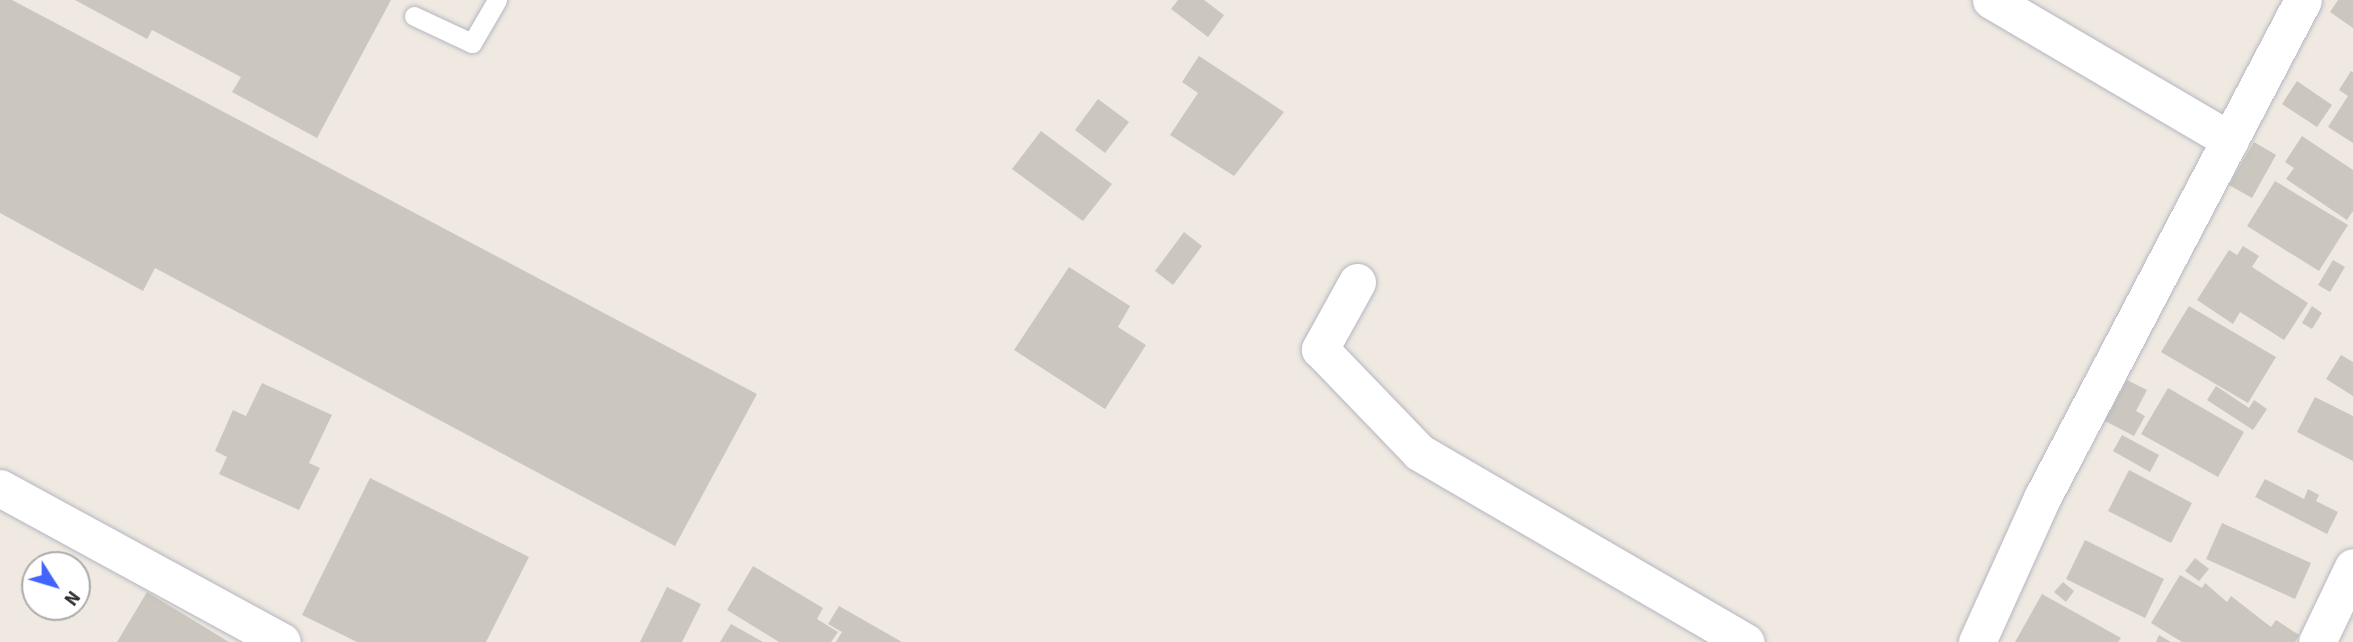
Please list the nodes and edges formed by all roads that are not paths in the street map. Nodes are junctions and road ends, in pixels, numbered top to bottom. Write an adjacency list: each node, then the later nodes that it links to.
1 (497, 0): 4 (lane)
2 (1991, 0): 5 (street)
3 (2303, 0): 5 (street)
4 (414, 16)
5 (2230, 140): 11 (street)
6 (1357, 282): 10 (street)
7 (0, 488): 9 (street)
8 (2353, 567): 12 (street)
9 (282, 642)
10 (1746, 642)
11 (1977, 642)
12 (2317, 642)

